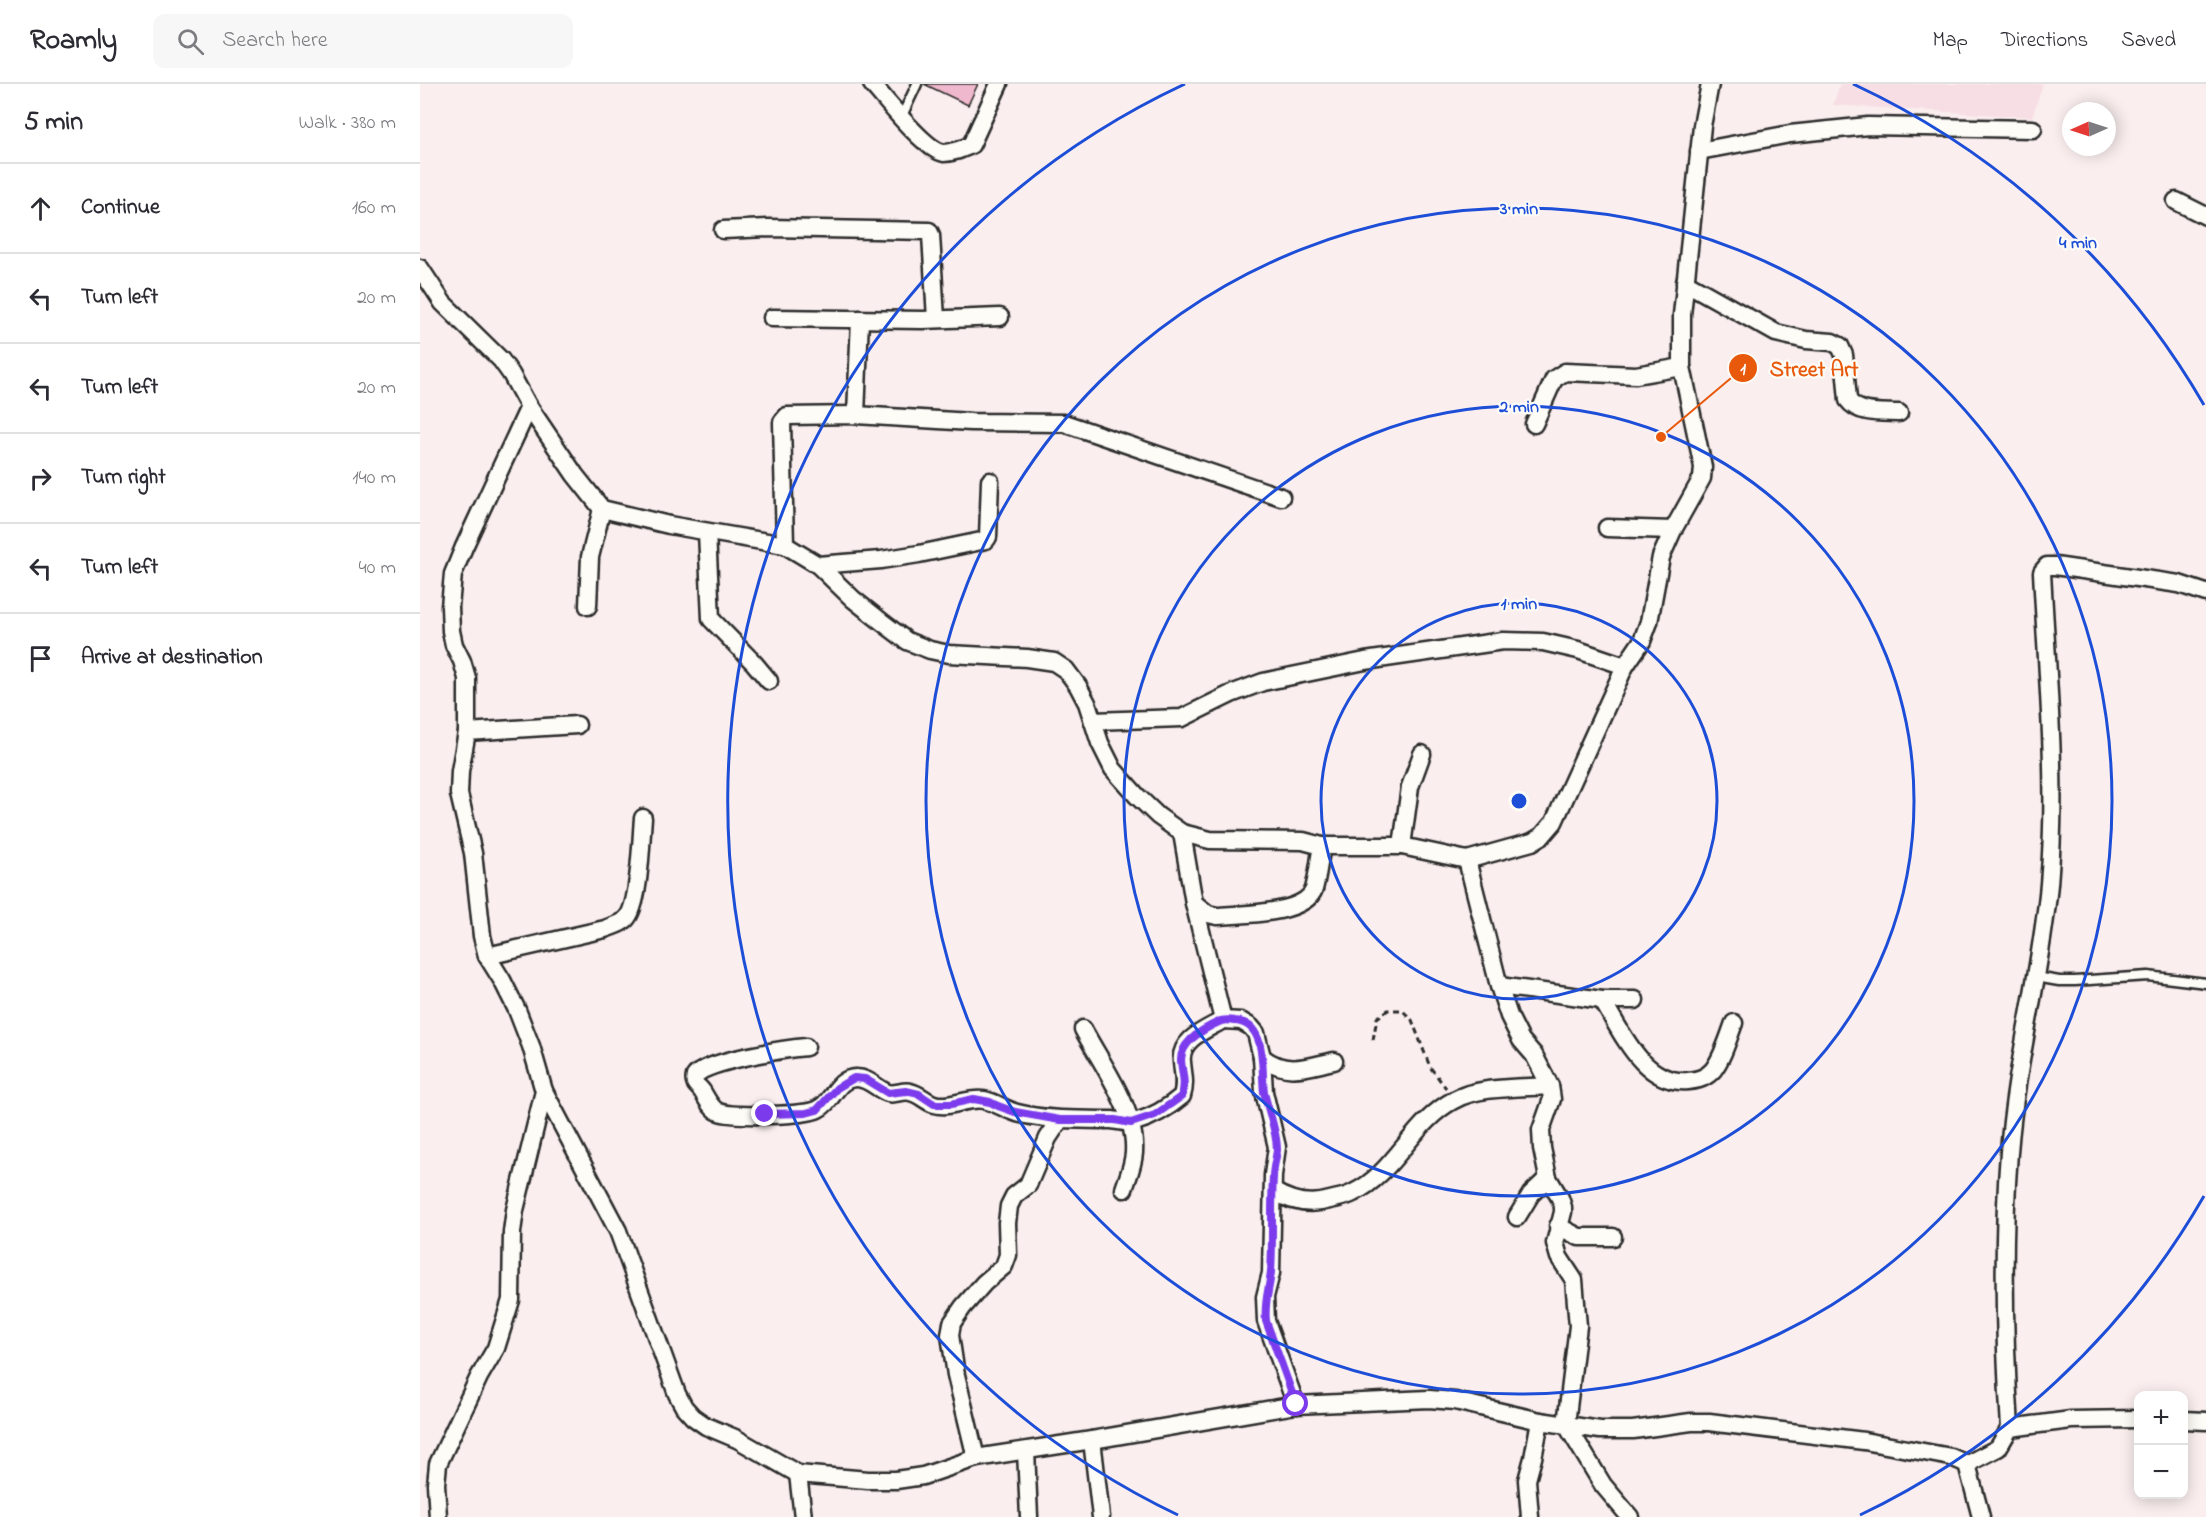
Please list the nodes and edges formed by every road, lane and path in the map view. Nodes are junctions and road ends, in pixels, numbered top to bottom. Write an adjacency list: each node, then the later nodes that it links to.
1 (872, 84): 5 (street)
2 (917, 84): 5 (lane)
3 (999, 84): 5 (street)
4 (1710, 84): 7 (street)
5 (901, 118)
6 (2033, 129): 7 (street)
7 (1699, 151): 12 (street)
8 (2176, 201): 9 (street)
9 (2206, 216)
10 (723, 230): 16 (street)
11 (420, 268): 18 (street)
12 (1685, 282): 17 (street); 19 (street)
13 (1000, 317): 16 (street)
14 (772, 318): 15 (street)
15 (860, 319): 16 (street); 20 (street)
16 (936, 320)
17 (1682, 367): 21 (street); 26 (street)
18 (529, 407): 24 (street); 36 (street)
19 (1899, 413)
20 (856, 415): 23 (street); 28 (street)
21 (1534, 424)
22 (990, 481): 29 (street)
23 (1281, 497)
24 (602, 509): 27 (street); 31 (street)
25 (1607, 528): 26 (street)
26 (1673, 530): 32 (street)
27 (707, 532): 28 (street); 33 (street)
28 (785, 544): 29 (street)
29 (818, 565): 34 (street)
30 (2206, 592): 45 (street)
31 (588, 606)
32 (1625, 666): 34 (street); 42 (street)
33 (769, 681)
34 (1093, 721): 39 (street)
35 (578, 725): 36 (street)
36 (467, 732): 44 (street)
37 (1422, 754): 41 (street)
38 (643, 818): 44 (street)
39 (1182, 833): 40 (street); 43 (street)
40 (1322, 846): 41 (street); 43 (street)
41 (1402, 846): 42 (street)
42 (1467, 860): 47 (street)
43 (1194, 903): 50 (street)
44 (488, 956): 58 (street)
45 (2036, 977): 46 (lane); 74 (street)
46 (2206, 983)
47 (1499, 986): 48 (street); 57 (street)
48 (1602, 1000): 49 (street); 51 (street)
49 (1635, 1000)
50 (1223, 1020): 55 (street); 61 (street)
51 (1734, 1023)
52 (1083, 1029): 61 (street)
53 (1373, 1040): 59 (path)
54 (806, 1047): 60 (street)
55 (1262, 1057): 56 (street); 64 (street)
56 (1334, 1061)
57 (1550, 1086): 59 (street); 62 (street)
58 (544, 1091): 79 (street); 80 (street)
59 (1454, 1099): 64 (street)
60 (1060, 1120): 61 (street); 77 (street)
61 (1131, 1123): 63 (street)
62 (1548, 1178): 65 (street); 66 (street)
63 (1124, 1189)
64 (1273, 1191): 68 (street)
65 (1517, 1217)
66 (1558, 1226): 67 (street); 73 (street)
67 (1613, 1237)
68 (1296, 1404): 70 (street); 75 (street)
69 (2134, 1419): 74 (street)
70 (1540, 1420): 73 (street); 84 (street)
71 (2188, 1420): 72 (street)
72 (2206, 1421)
73 (1566, 1424): 78 (street); 85 (street)
74 (2010, 1428): 78 (street)
75 (1092, 1440): 76 (street); 83 (street)
76 (1026, 1451): 77 (street); 82 (street)
77 (976, 1458): 79 (street)
78 (1967, 1464): 86 (street)
79 (798, 1474): 81 (street)
80 (438, 1517)
81 (803, 1517)
82 (1029, 1517)
83 (1101, 1517)
84 (1530, 1517)
85 (1630, 1517)
86 (1981, 1517)

